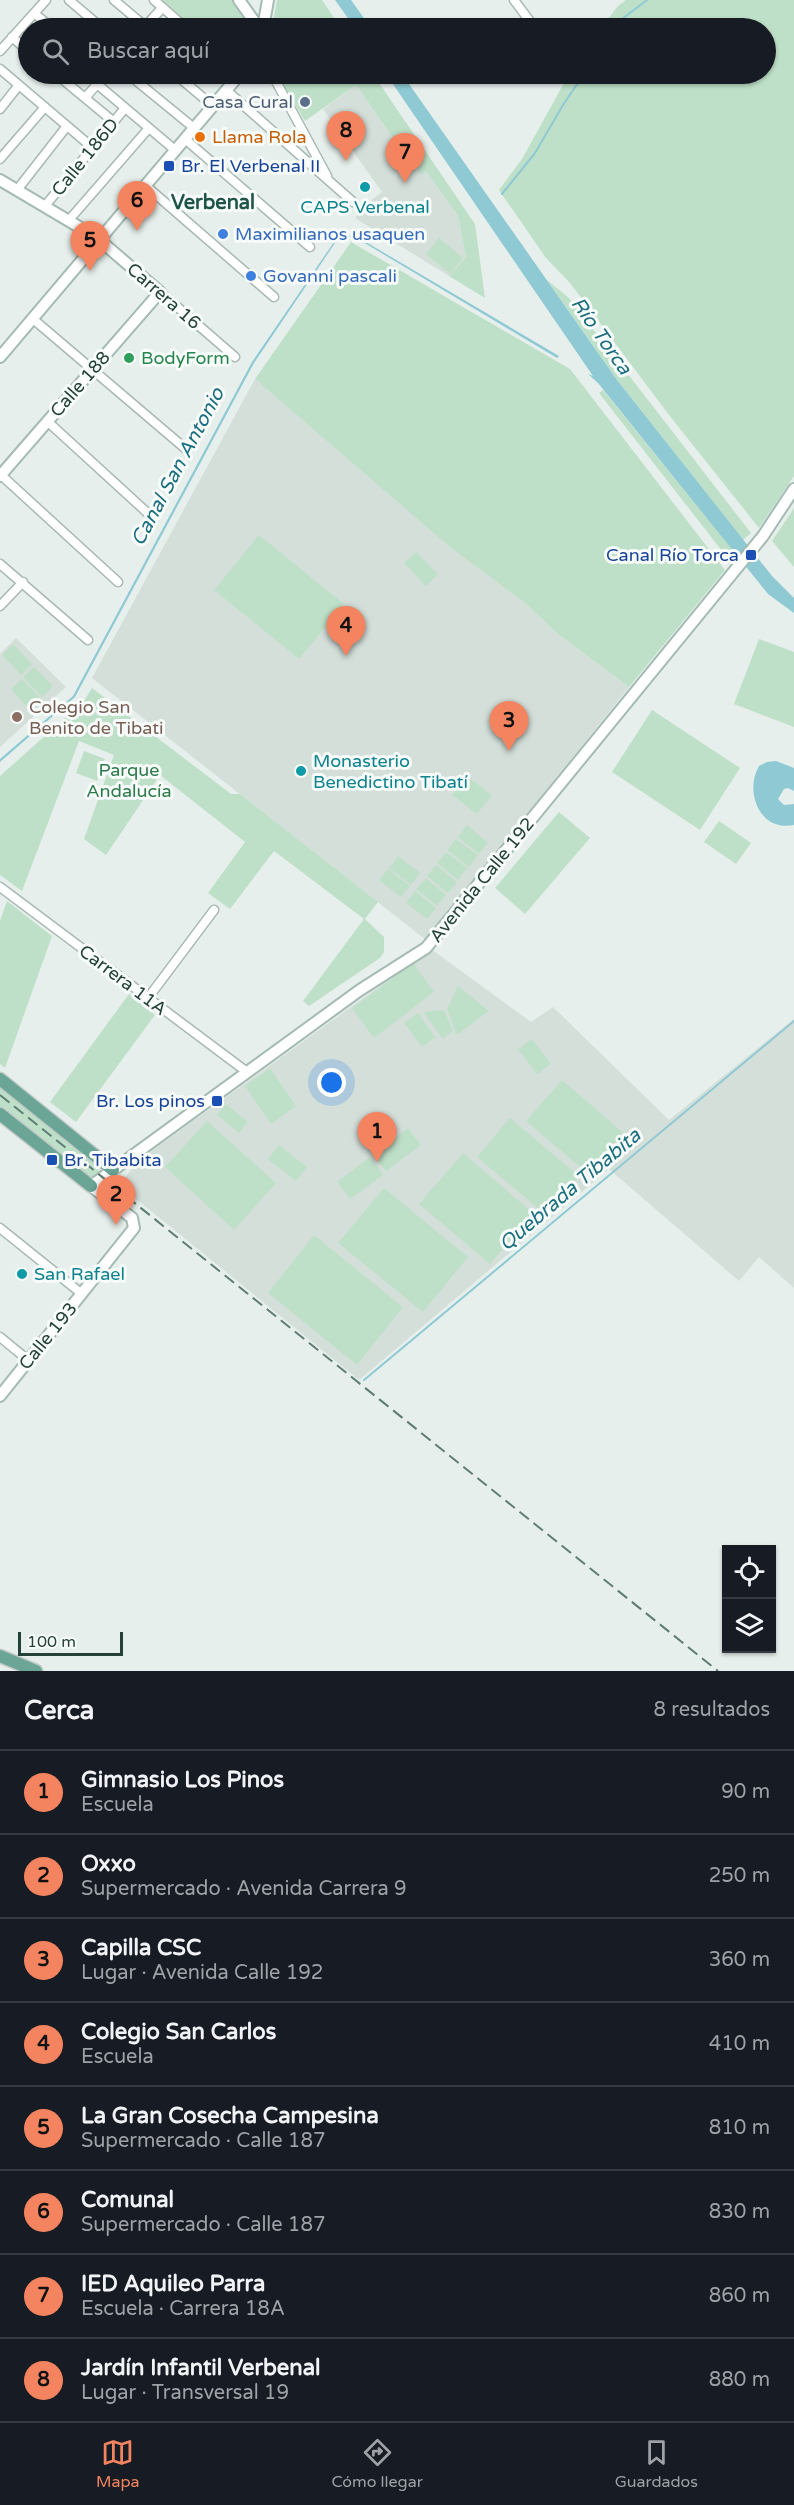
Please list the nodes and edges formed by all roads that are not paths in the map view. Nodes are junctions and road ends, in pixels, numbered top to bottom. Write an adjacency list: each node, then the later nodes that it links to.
1 (46, 0): 9 (street)
2 (69, 0): 14 (street)
3 (114, 0): 15 (street)
4 (154, 0): 8 (street)
5 (239, 0): 11 (main road)
6 (268, 0): 10 (main road)
7 (514, 0): 22 (street)
8 (162, 8): 16 (street); 17 (street)
9 (34, 13): 12 (street); 13 (street)
10 (265, 14): 20 (main road); 21 (main road)
11 (248, 15): 18 (main road); 19 (main road)
12 (29, 18)
13 (40, 18)
14 (90, 18)
15 (134, 18)
16 (154, 18)
17 (174, 18)
18 (251, 18)
19 (256, 18)
20 (259, 18)
21 (264, 18)
22 (528, 18)
23 (18, 30): 24 (street)
24 (12, 37): 25 (street); 26 (street)
25 (18, 42)
26 (0, 51)
27 (0, 69): 34 (street)
28 (68, 84): 36 (street)
29 (97, 84): 36 (street); 39 (street)
30 (140, 84): 44 (street)
31 (187, 84): 37 (street)
32 (231, 84): 35 (main road)
33 (278, 84): 50 (street)
34 (19, 86): 38 (street); 40 (street)
35 (226, 90): 37 (main road); 50 (street)
36 (85, 98): 41 (street)
37 (213, 106): 44 (main road)
38 (45, 107): 42 (street); 48 (street)
39 (125, 108): 41 (street, Calle 186D); 43 (street)
40 (0, 109)
41 (114, 122): 46 (street, Calle 186D)
42 (67, 126): 46 (street); 52 (street)
43 (149, 128): 47 (street); 55 (street)
44 (194, 128): 45 (main road)
45 (185, 139): 47 (main road); 57 (street)
46 (93, 148): 54 (street, Calle 186D)
47 (175, 150): 51 (main road)
48 (0, 159)
49 (0, 180): 52 (main road, Carrera 16)
50 (331, 183): 53 (street)
51 (146, 186): 56 (main road); 59 (street)
52 (17, 190): 54 (main road, Carrera 16)
53 (353, 202)
54 (45, 206): 55 (main road, Carrera 16)
55 (69, 220): 56 (main road, Carrera 16)
56 (100, 240): 58 (main road, Carrera 16); 60 (main road)
57 (310, 247)
58 (160, 292): 62 (street, Carrera 16); 63 (main road, Calle 188)
59 (274, 297)
60 (33, 319): 61 (main road); 63 (street)
61 (0, 357)
62 (235, 357)
63 (92, 370): 64 (main road, Calle 188); 65 (street)
64 (48, 421): 66 (main road, Calle 188); 68 (street)
65 (187, 450)
66 (1, 476): 71 (street)
67 (794, 489): 77 (main road, Avenida Calle 192)
68 (152, 517)
69 (0, 564): 70 (street)
70 (23, 582): 72 (street); 73 (street)
71 (118, 582)
72 (0, 606)
73 (88, 640)
74 (0, 887): 76 (street, Carrera 11A)
75 (214, 910): 76 (street)
76 (148, 998): 77 (street, Carrera 11A)
77 (247, 1072): 80 (main road, Avenida Calle 192)
78 (0, 1079): 80 (main road)
79 (0, 1114): 81 (main road)
80 (113, 1170): 81 (main road, Avenida Calle 192)
81 (91, 1186): 83 (main road, Calle 193)
82 (0, 1228): 83 (street)
83 (82, 1294): 85 (main road, Calle 193)
84 (0, 1337): 85 (street)
85 (28, 1360): 86 (main road, Calle 193)
86 (0, 1396)
87 (0, 1656): 88 (main road)
88 (36, 1671)

